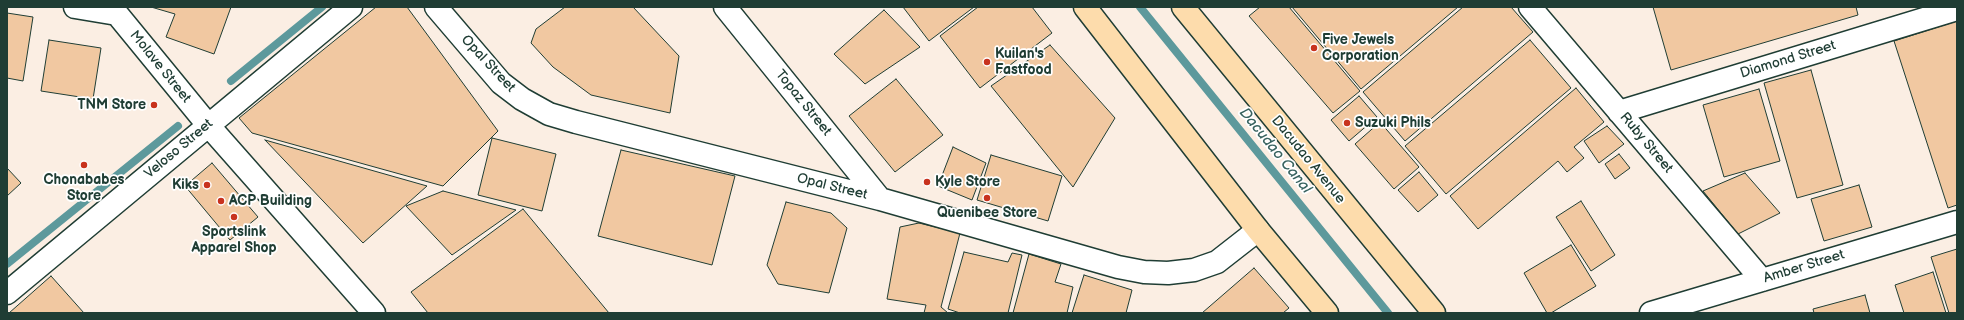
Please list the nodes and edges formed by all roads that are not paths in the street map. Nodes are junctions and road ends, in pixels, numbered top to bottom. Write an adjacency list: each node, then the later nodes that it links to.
1 (75, 7): 9 (street)
2 (351, 7): 11 (street, Veloso Street)
3 (436, 7): 12 (street, Opal Street)
4 (725, 7): 12 (street, Topaz Street)
5 (1085, 7): 14 (main road)
6 (1183, 7): 19 (main road, Dacudao Avenue)
7 (1530, 7): 10 (street, Ruby Street)
8 (1957, 9): 10 (street, Diamond Street)
9 (119, 10): 11 (street, Molave Street)
10 (1619, 112): 15 (street, Ruby Street)
11 (208, 125): 16 (street, Veloso Street); 17 (street, Molave Street)
12 (880, 199): 14 (street, Opal Street)
13 (1957, 222): 15 (street, Amber Street)
14 (1258, 230): 18 (main road)
15 (1762, 280): 20 (street, Amber Street)
16 (7, 293)
17 (374, 313)
18 (1327, 313)
19 (1434, 313)
20 (1651, 313)

